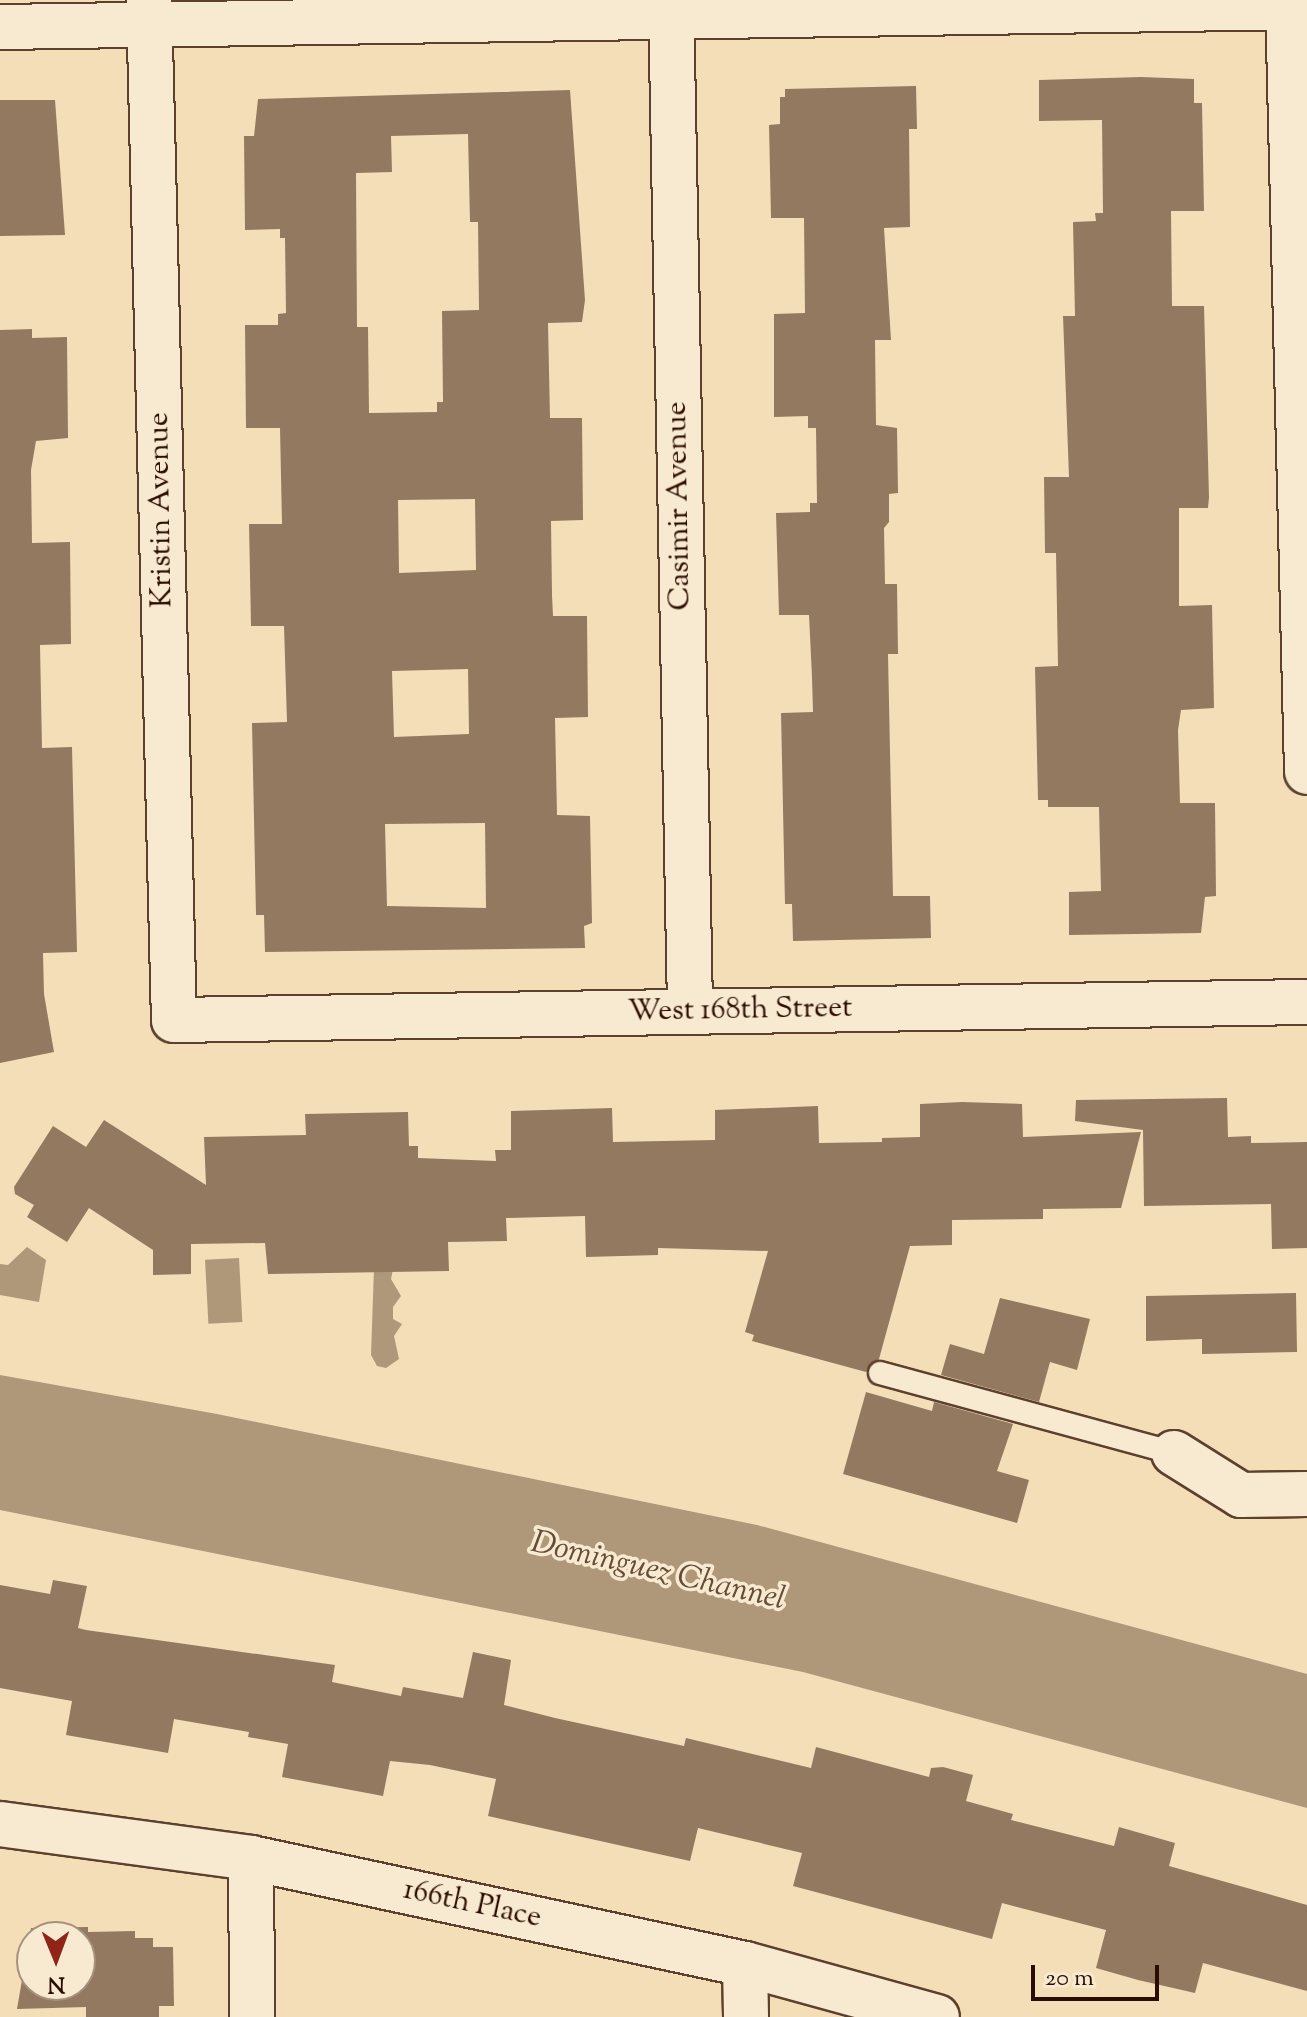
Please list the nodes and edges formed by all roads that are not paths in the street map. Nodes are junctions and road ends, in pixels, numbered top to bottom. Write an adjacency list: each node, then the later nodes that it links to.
1 (1294, 5): 2 (street); 6 (street)
2 (980, 6): 3 (street)
3 (671, 8): 4 (street); 8 (street, Casimir Avenue)
4 (149, 12): 5 (street); 9 (street, Kristin Avenue)
5 (0, 27)
6 (1307, 772)
7 (1307, 1002): 8 (street, West 168th Street)
8 (690, 1012): 9 (street, West 168th Street)
9 (174, 1020)
10 (880, 1373): 11 (lane)
11 (1174, 1453): 12 (street)
12 (1307, 1494)
13 (0, 1824): 14 (street, 166th Place)
14 (251, 1858): 15 (street, 166th Place); 16 (street)
15 (745, 1964): 17 (street); 18 (street, 166th Place)
16 (252, 2017)
17 (746, 2017)
18 (937, 2017)

